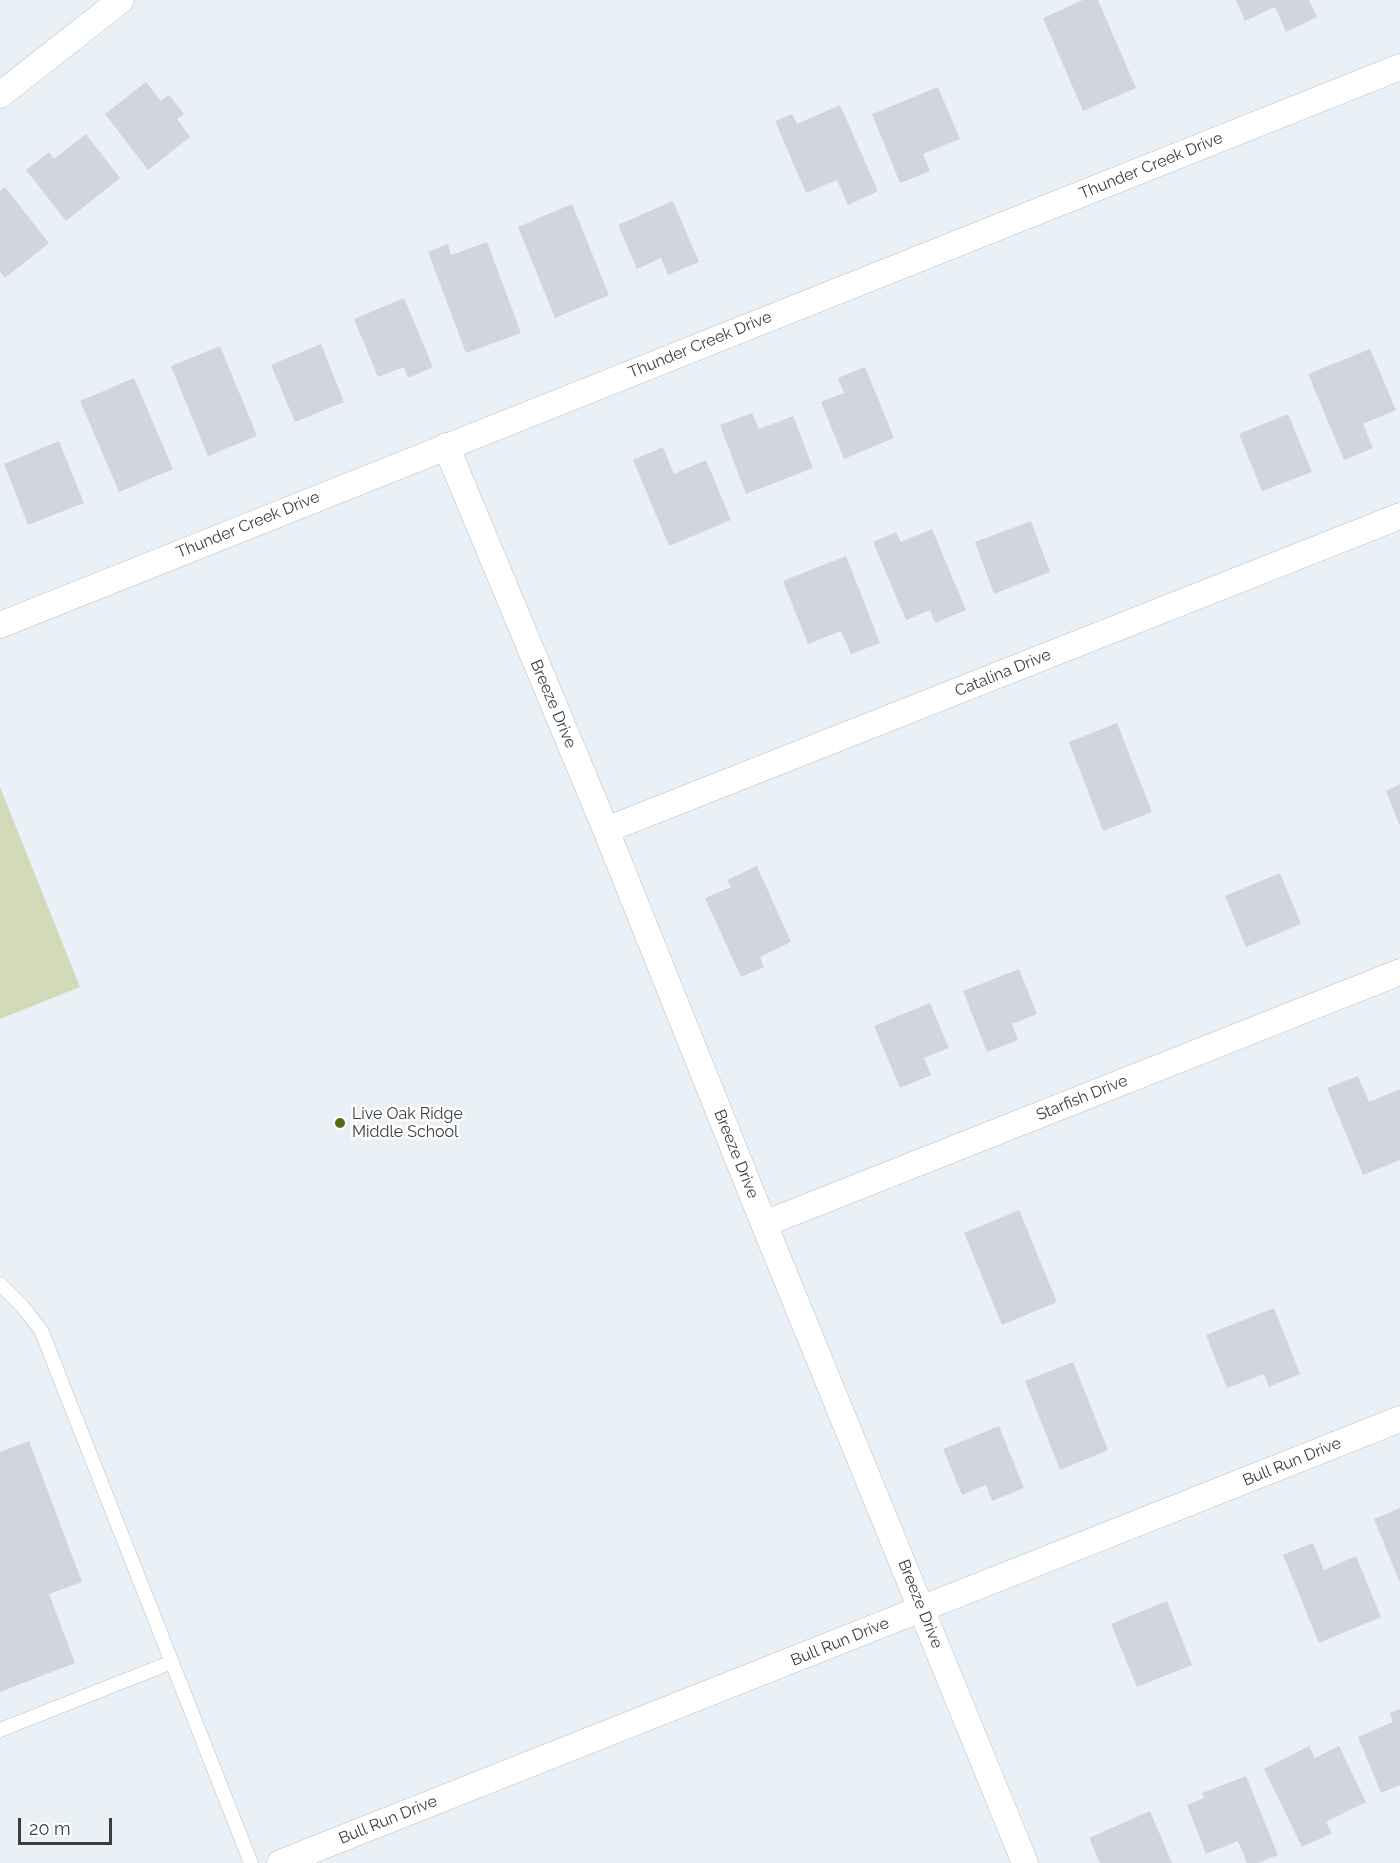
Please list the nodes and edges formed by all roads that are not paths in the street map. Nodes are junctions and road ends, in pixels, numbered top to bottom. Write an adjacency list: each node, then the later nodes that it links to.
1 (121, 0): 3 (street)
2 (1400, 67): 4 (street, Thunder Creek Drive)
3 (0, 95)
4 (446, 446): 6 (street, Thunder Creek Drive); 7 (street, Breeze Drive)
5 (1400, 516): 7 (street, Catalina Drive)
6 (0, 624)
7 (606, 830): 9 (street, Breeze Drive)
8 (1400, 972): 9 (street, Starfish Drive)
9 (764, 1224): 12 (street, Breeze Drive)
10 (0, 1284): 13 (lane)
11 (1400, 1419): 12 (street, Bull Run Drive)
12 (922, 1610): 16 (street, Bull Run Drive); 17 (street, Breeze Drive)
13 (172, 1662): 14 (lane); 15 (lane)
14 (0, 1730)
15 (251, 1863)
16 (280, 1863)
17 (1025, 1863)

